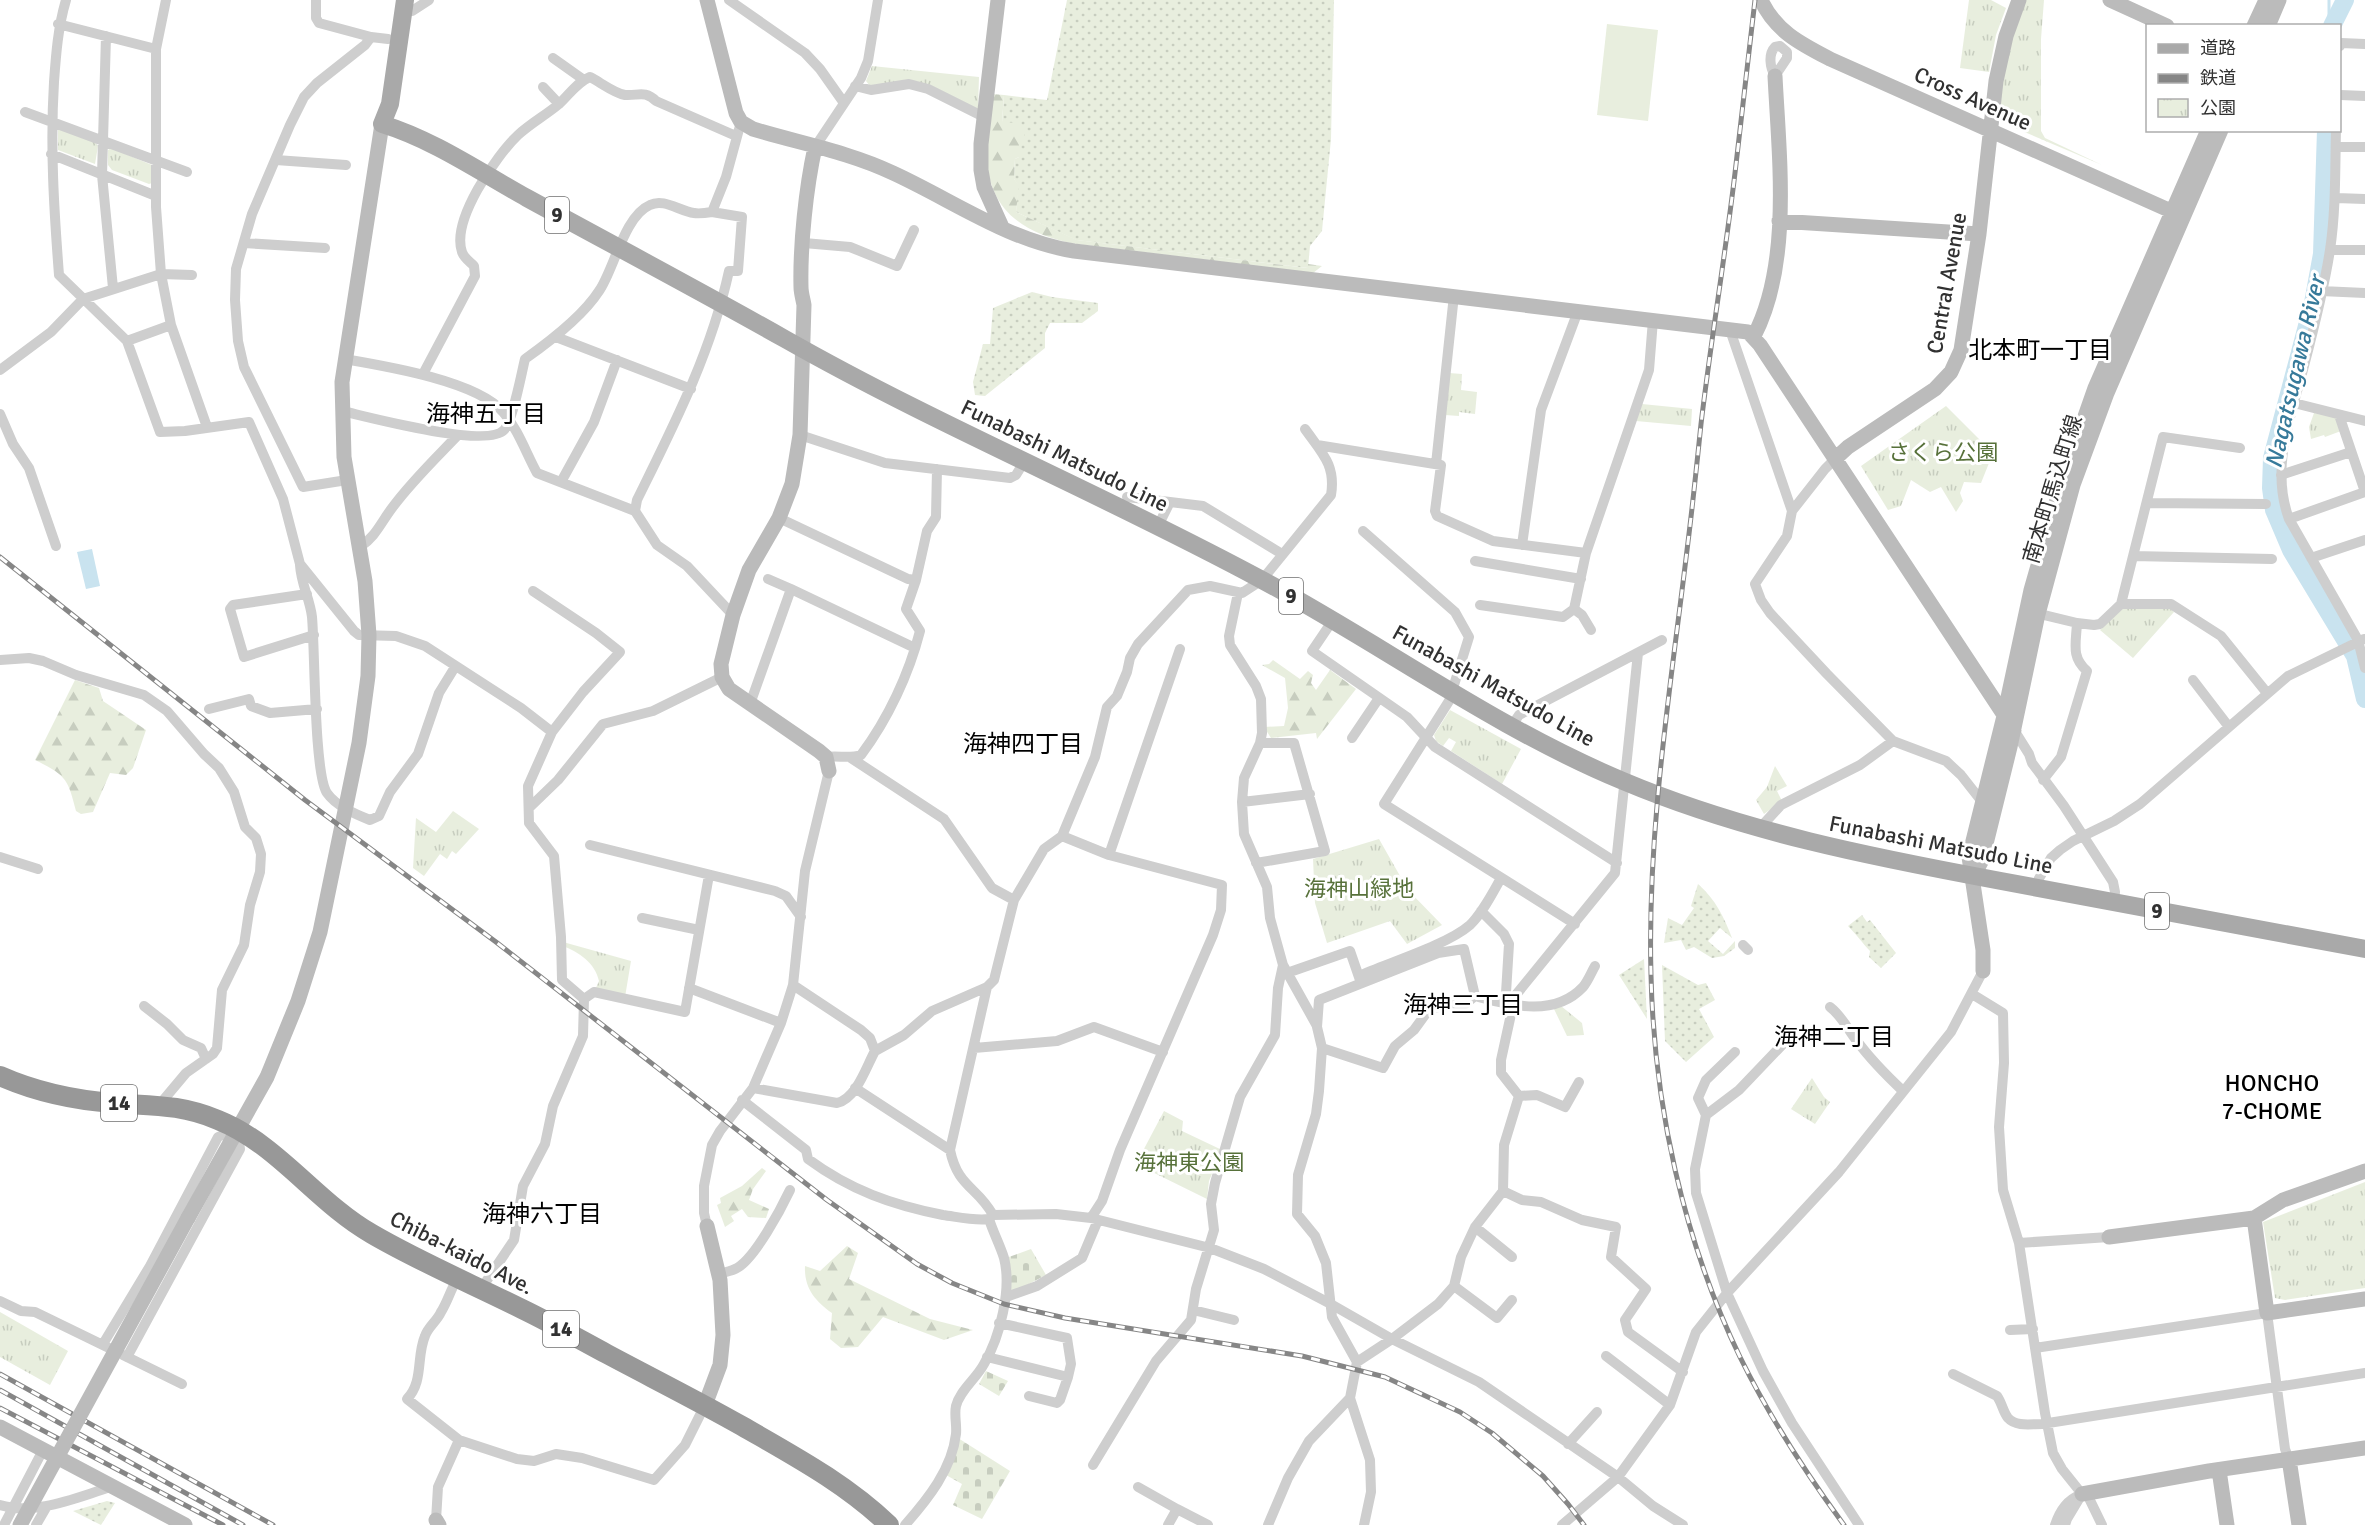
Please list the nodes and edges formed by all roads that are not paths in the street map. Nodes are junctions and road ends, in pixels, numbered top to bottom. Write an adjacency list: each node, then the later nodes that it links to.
1 (66, 0): 15 (street)
2 (316, 0): 20 (street)
3 (429, 0): 14 (street)
4 (707, 0): 37 (street)
5 (729, 0): 31 (street)
6 (878, 0): 27 (street)
7 (998, 0): 34 (street)
8 (1761, 0): 38 (street, Cross Avenue)
9 (2019, 0): 38 (street, Central Avenue)
10 (2110, 0): 16 (street)
11 (2266, 0): 17 (street)
12 (2279, 0): 18 (street)
13 (163, 1): 23 (street)
14 (401, 3): 20 (main road); 36 (main road)
15 (58, 24): 19 (street); 35 (street)
16 (2163, 24)
17 (2255, 24)
18 (2269, 24)
19 (106, 36): 23 (street); 42 (street)
20 (379, 38): 36 (main road); 48 (street)
21 (2341, 43): 22 (street)
22 (2365, 44)
23 (156, 49): 47 (street)
24 (553, 58): 26 (street)
25 (1774, 76): 58 (street)
26 (584, 80): 32 (street); 37 (street)
27 (855, 86): 31 (street); 34 (street)
28 (543, 87): 32 (street)
29 (2341, 95): 30 (street)
30 (2365, 96)
31 (844, 103): 43 (street)
32 (559, 104): 52 (street)
33 (25, 112): 35 (street)
34 (984, 117): 59 (street)
35 (51, 122): 42 (street); 46 (street)
36 (382, 124): 52 (main road, 9); 84 (street)
37 (739, 129): 43 (street); 56 (street)
38 (1990, 130): 57 (street, Cross Avenue); 61 (street, Central Avenue)
39 (2207, 132): 57 (street, 南本町馬込町線)
40 (2220, 132): 57 (street, 南本町馬込町線)
41 (2336, 132): 44 (street)
42 (103, 141): 47 (street); 51 (street)
43 (815, 147): 59 (street); 63 (street)
44 (2336, 147): 45 (street); 54 (street)
45 (2365, 147)
46 (51, 154): 51 (street); 74 (street)
47 (156, 160): 50 (street); 53 (street)
48 (276, 160): 49 (street); 62 (street)
49 (346, 165)
50 (187, 172)
51 (102, 175): 53 (street); 70 (street)
52 (485, 175): 65 (main road, 9); 87 (street)
53 (156, 196): 68 (street)
54 (2336, 198): 55 (street); 66 (street)
55 (2365, 199)
56 (712, 212): 65 (street); 75 (street)
57 (2178, 214): 142 (street, 南本町馬込町線)
58 (1779, 221): 61 (street); 80 (street)
59 (1002, 227): 73 (street)
60 (914, 230): 63 (street)
61 (1979, 234): 102 (street, Central Avenue)
62 (244, 243): 64 (street); 107 (street)
63 (804, 243): 83 (street)
64 (326, 248)
65 (619, 248): 75 (main road, 9); 81 (street)
66 (2330, 250): 67 (street); 71 (street)
67 (2365, 250)
68 (161, 274): 69 (street); 70 (street); 78 (street)
69 (192, 275)
70 (113, 288): 74 (street)
71 (2321, 291): 72 (street); 89 (street)
72 (2365, 293)
73 (1454, 296): 76 (street); 104 (street)
74 (83, 299): 82 (street); 86 (street)
75 (722, 302): 83 (main road, Funabashi Matsudo Line / 9); 88 (street)
76 (1578, 311): 77 (street); 121 (street)
77 (1653, 321): 79 (street); 124 (street)
78 (171, 325): 82 (street); 95 (street)
79 (1730, 330): 80 (street); 115 (street)
80 (1754, 336): 102 (street)
81 (556, 337): 85 (street); 93 (street)
82 (127, 340): 95 (street)
83 (803, 349): 97 (street); 103 (main road, Funabashi Matsudo Line / 9)
84 (344, 359): 87 (street); 90 (street)
85 (617, 360): 88 (street); 108 (street)
86 (0, 370)
87 (423, 374): 93 (street)
88 (691, 389): 114 (street)
89 (2294, 403): 92 (street); 106 (street)
90 (342, 411): 98 (street); 107 (street)
91 (0, 414): 122 (street)
92 (2339, 415): 94 (street); 101 (street)
93 (509, 420): 98 (street); 108 (street)
94 (2365, 421)
95 (207, 427): 130 (street)
96 (1305, 429): 99 (street)
97 (800, 435): 105 (street); 116 (street)
98 (458, 436): 123 (street)
99 (1317, 445): 104 (street); 125 (street)
100 (2240, 448): 112 (street)
101 (2351, 452): 106 (street); 109 (street)
102 (1836, 458): 115 (street); 165 (street)
103 (1024, 462): 105 (street); 118 (main road, Funabashi Matsudo Line / 9)
104 (1436, 464): 121 (street)
105 (937, 469): 133 (street)
106 (2282, 476): 117 (street)
107 (347, 480): 123 (street)
108 (561, 482): 114 (street)
109 (2365, 492): 117 (street)
110 (1127, 497): 111 (street)
111 (1170, 502): 118 (street); 125 (street)
112 (2147, 503): 113 (street); 126 (street)
113 (2266, 504)
114 (635, 511): 143 (street)
115 (1792, 511): 172 (street)
116 (779, 518): 133 (street); 143 (street)
117 (2289, 519): 127 (street)
118 (1158, 526): 134 (main road, Funabashi Matsudo Line / 9)
119 (1363, 531): 159 (street)
120 (2365, 540): 127 (street)
121 (1522, 545): 124 (street)
122 (56, 546)
123 (360, 547): 148 (street)
124 (1586, 553): 132 (street)
125 (1282, 554): 134 (street)
126 (2133, 556): 128 (street); 139 (street)
127 (2311, 558): 150 (street)
128 (2272, 559)
129 (1475, 561): 132 (street)
130 (300, 564): 138 (street); 148 (street)
131 (768, 579): 135 (street)
132 (1581, 579): 141 (street)
133 (916, 580): 151 (street)
134 (1262, 580): 137 (street); 144 (main road, Funabashi Matsudo Line / 9)
135 (791, 590): 151 (street); 162 (street)
136 (533, 591): 169 (street)
137 (1238, 593): 173 (street); 184 (street)
138 (306, 594): 147 (street); 147 (street)
139 (2121, 604): 145 (street); 160 (street)
140 (1480, 605): 141 (street)
141 (1574, 609): 146 (street)
142 (2032, 612): 145 (street); 165 (street, 南本町馬込町線); 168 (street, 南本町馬込町線)
143 (733, 615): 157 (street)
144 (1333, 620): 159 (main road, Funabashi Matsudo Line / 9); 161 (street)
145 (2077, 623): 176 (street)
146 (1591, 630)
147 (314, 635): 164 (street)
148 (369, 635): 155 (street); 182 (street)
149 (1662, 640): 153 (street)
150 (2355, 642): 156 (street); 160 (street)
151 (915, 648): 174 (street)
152 (1180, 649): 187 (street)
153 (1638, 653): 166 (street); 177 (street)
154 (0, 660): 225 (street)
155 (455, 667): 169 (street); 182 (street)
156 (2365, 668)
157 (722, 677): 162 (street); 181 (street)
158 (2193, 680): 167 (street)
159 (1452, 693): 166 (main road, Funabashi Matsudo Line / 9); 170 (street)
160 (2267, 693): 167 (street)
161 (1379, 698): 170 (street); 171 (street)
162 (750, 704): 175 (street)
163 (209, 709): 164 (street)
164 (317, 709): 182 (street)
165 (2004, 716): 168 (street); 180 (street, 南本町馬込町線)
166 (1511, 727): 177 (main road, Funabashi Matsudo Line / 9)
167 (2229, 727): 185 (street)
168 (2013, 730): 176 (street); 193 (street, 南本町馬込町線)
169 (552, 732): 181 (street)
170 (1428, 736): 190 (street); 194 (street)
171 (1352, 738)
172 (1893, 741): 180 (street); 183 (street)
173 (1260, 743): 178 (street); 179 (street)
174 (851, 758): 175 (street); 196 (street)
175 (827, 764): 199 (street)
176 (2043, 780): 185 (street)
177 (1625, 782): 183 (main road, Funabashi Matsudo Line / 9); 190 (street)
178 (1310, 794): 179 (street); 189 (street)
179 (1242, 802): 189 (street)
180 (1983, 803): 193 (street, 南本町馬込町線)
181 (530, 807): 213 (street)
182 (345, 808): 235 (street)
183 (1759, 829): 193 (main road, Funabashi Matsudo Line / 9)
184 (1062, 836): 187 (street); 196 (street)
185 (2082, 838): 195 (street); 197 (street)
186 (590, 845): 192 (street)
187 (1108, 855): 223 (street)
188 (0, 857): 191 (street)
189 (1256, 863): 205 (street)
190 (1617, 863): 201 (street)
191 (38, 868)
192 (709, 875): 199 (street); 202 (street)
193 (1973, 877): 195 (main road, Funabashi Matsudo Line / 9); 206 (street, 南本町馬込町線)
194 (1502, 878): 198 (street); 201 (street)
195 (2034, 887): 197 (main road, Funabashi Matsudo Line / 9)
196 (1014, 900): 209 (street)
197 (2114, 903): 203 (main road, Funabashi Matsudo Line / 9)
198 (1481, 911): 207 (street); 215 (street)
199 (801, 917): 208 (street)
200 (642, 918): 202 (street)
201 (1575, 924): 215 (street)
202 (699, 930): 210 (street)
203 (2365, 949)
204 (1595, 966): 215 (street)
205 (1285, 969): 207 (street); 218 (street); 247 (street)
206 (1983, 970): 211 (street)
207 (1360, 979): 212 (street); 218 (street)
208 (793, 985): 217 (street); 222 (street)
209 (987, 987): 220 (street); 222 (street)
210 (689, 988): 213 (street); 217 (street)
211 (1972, 994): 230 (street); 246 (street)
212 (1475, 996): 215 (street); 221 (street)
213 (584, 999): 252 (street)
214 (144, 1006): 225 (street)
215 (1514, 1006): 231 (street)
216 (1830, 1007): 230 (street)
217 (781, 1023): 228 (street)
218 (1317, 1027): 221 (street)
219 (1783, 1044): 234 (street)
220 (974, 1047): 223 (street); 236 (street)
221 (1322, 1048): 258 (street)
222 (874, 1051): 229 (street)
223 (1163, 1052): 242 (street)
224 (1735, 1052): 234 (street)
225 (206, 1059): 233 (street)
226 (0, 1076): 233 (highway, Chiba-kaido Ave. / 14)
227 (1579, 1082): 231 (street)
228 (753, 1088): 229 (street); 232 (street)
229 (855, 1089): 236 (street)
230 (1904, 1091): 253 (street)
231 (1519, 1096): 239 (street)
232 (742, 1101): 240 (street); 243 (street)
233 (160, 1104): 235 (highway, Chiba-kaido Ave. / 14)
234 (1706, 1115): 253 (street)
235 (237, 1129): 250 (highway, Chiba-kaido Ave. / 14); 266 (street); 269 (street); 302 (street, bridge)
236 (951, 1150): 240 (street)
237 (2365, 1171): 241 (street)
238 (790, 1190): 249 (street)
239 (1503, 1191): 244 (street); 272 (street)
240 (991, 1217): 242 (street); 254 (street)
241 (2254, 1218): 245 (street); 260 (street)
242 (1094, 1219): 247 (street); 254 (street)
243 (707, 1226): 249 (street)
244 (1475, 1227): 248 (street); 251 (street)
245 (2109, 1237): 246 (street)
246 (2019, 1243): 263 (street)
247 (1210, 1248): 258 (street); 259 (street)
248 (1512, 1257)
249 (719, 1274): 280 (street)
250 (458, 1278): 252 (highway, Chiba-kaido Ave. / 14); 285 (street)
251 (1454, 1286): 256 (street); 265 (street)
252 (481, 1289): 280 (highway, Chiba-kaido Ave. / 14)
253 (1727, 1293): 272 (street); 313 (street)
254 (1006, 1297): 262 (street)
255 (2365, 1299): 260 (street)
256 (1512, 1300)
257 (0, 1301): 266 (street)
258 (1329, 1302): 265 (street); 271 (street)
259 (1193, 1310): 261 (street); 290 (street)
260 (2267, 1313): 267 (street); 277 (street)
261 (1234, 1320)
262 (999, 1323): 270 (street); 275 (street)
263 (2033, 1329): 264 (street); 267 (street)
264 (2010, 1330)
265 (1392, 1339): 271 (street); 286 (street)
266 (103, 1344): 269 (street)
267 (2035, 1348): 283 (street)
268 (1606, 1356): 281 (street)
269 (127, 1357): 276 (street)
270 (987, 1358): 275 (street); 306 (street)
271 (1357, 1362): 279 (street)
272 (1683, 1372): 281 (street)
273 (2365, 1373): 277 (street)
274 (1953, 1374): 283 (street)
275 (1068, 1377): 278 (street)
276 (182, 1384)
277 (2276, 1387): 283 (street); 289 (street)
278 (1029, 1396)
279 (1350, 1398): 309 (street); 310 (street)
280 (705, 1405): 285 (street); 305 (highway, Chiba-kaido Ave. / 14)
281 (1670, 1405): 292 (street)
282 (1597, 1412): 286 (street)
283 (2047, 1423): 295 (street)
284 (0, 1427): 288 (street)
285 (459, 1440): 300 (street)
286 (1568, 1443): 292 (street)
287 (2365, 1448): 289 (street)
288 (43, 1450): 293 (street); 298 (street)
289 (2289, 1459): 291 (street); 318 (street)
290 (1093, 1465)
291 (2219, 1470): 295 (street); 317 (street)
292 (1618, 1477): 311 (street); 312 (street)
293 (111, 1487): 297 (street); 304 (street)
294 (1138, 1487): 299 (street)
295 (2084, 1493): 314 (street); 315 (street); 316 (street)
296 (0, 1505): 298 (street)
297 (47, 1506): 298 (street); 303 (street)
298 (12, 1509): 301 (street)
299 (1177, 1509): 307 (street); 308 (street)
300 (438, 1522)
301 (4, 1525)
302 (20, 1525)
303 (36, 1525)
304 (185, 1525)
305 (889, 1525)
306 (905, 1525)
307 (1168, 1525)
308 (1208, 1525)
309 (1268, 1525)
310 (1364, 1525)
311 (1562, 1525)
312 (1683, 1525)
313 (1859, 1525)
314 (2055, 1525)
315 (2065, 1525)
316 (2102, 1525)
317 (2227, 1525)
318 (2299, 1525)

